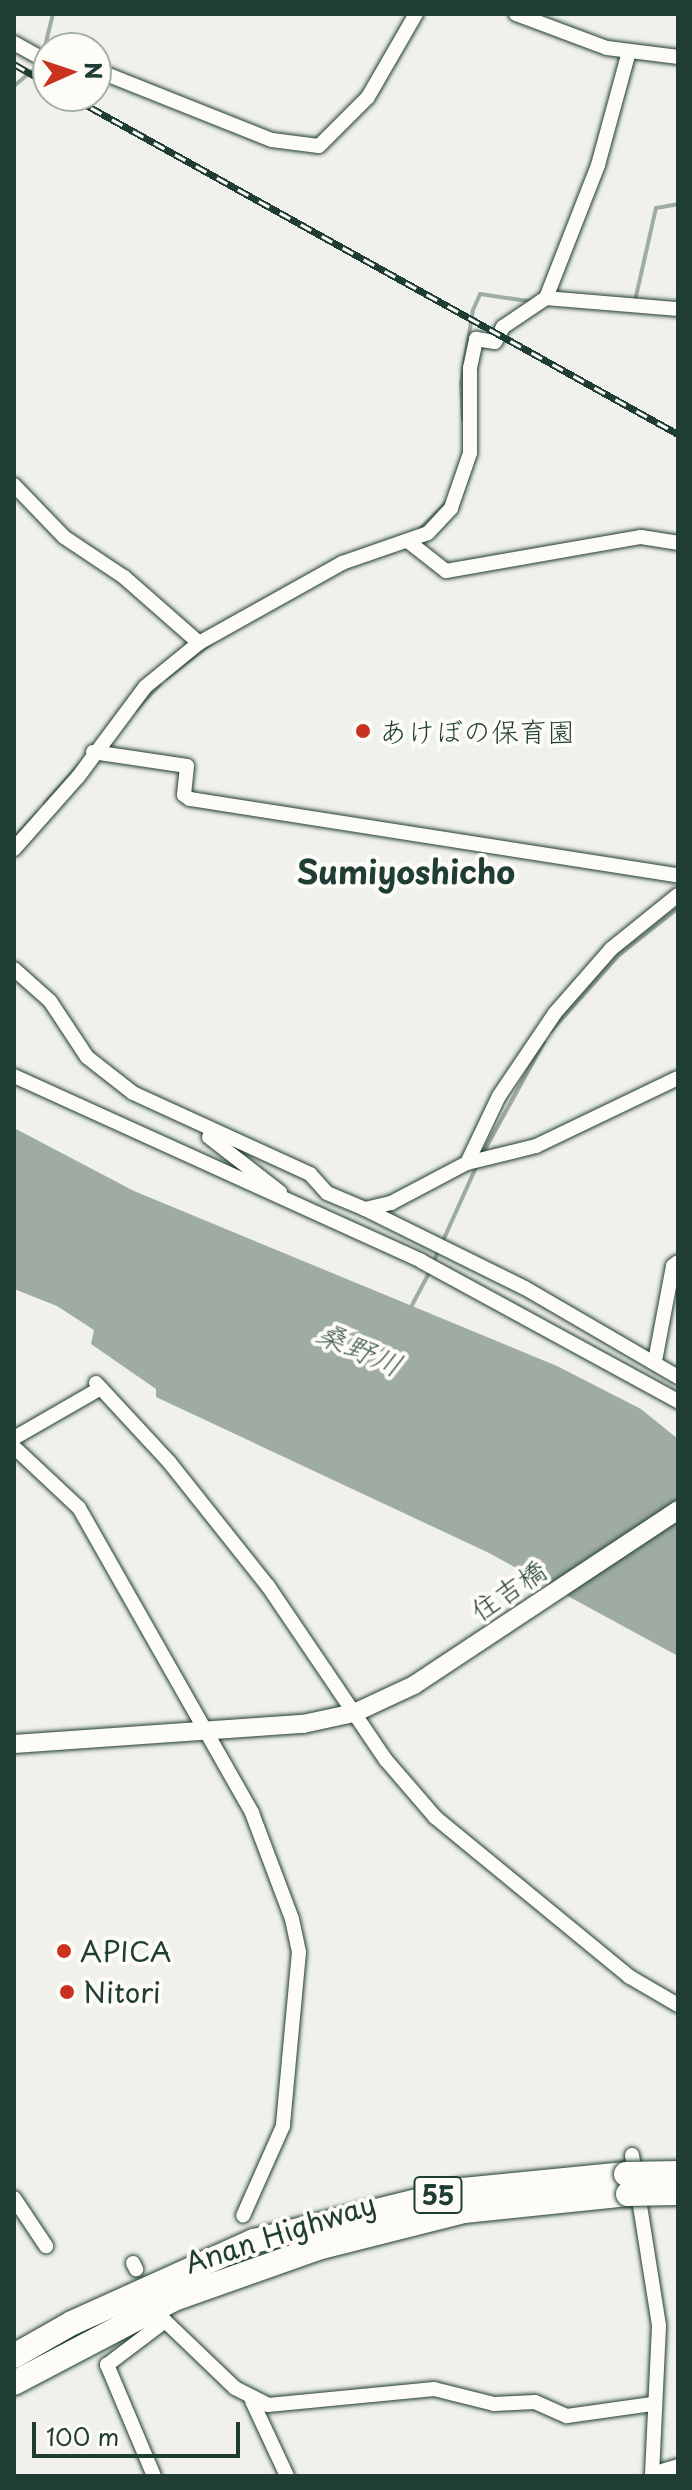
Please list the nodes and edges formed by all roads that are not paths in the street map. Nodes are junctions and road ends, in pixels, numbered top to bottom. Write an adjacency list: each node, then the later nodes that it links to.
1 (416, 14): 7 (street)
2 (516, 14): 4 (street)
3 (14, 43): 5 (street)
4 (629, 52): 6 (street); 8 (street)
5 (32, 53)
6 (678, 57)
7 (112, 76)
8 (546, 298): 9 (street); 11 (street)
9 (678, 309)
10 (14, 485): 13 (street)
11 (409, 542): 12 (street); 13 (street)
12 (678, 543)
13 (199, 643): 14 (street)
14 (93, 752): 15 (street); 16 (street)
15 (14, 849)
16 (678, 875)
17 (678, 895): 22 (street)
18 (14, 969): 21 (street)
19 (14, 1076): 23 (street)
20 (678, 1078): 22 (street)
21 (188, 1119): 23 (street); 24 (street)
22 (475, 1162): 24 (street)
23 (281, 1195): 28 (street)
24 (365, 1209): 26 (street)
25 (678, 1262): 26 (street)
26 (655, 1361): 27 (street)
27 (678, 1377)
28 (678, 1401)
29 (14, 1438): 32 (street)
30 (14, 1447): 33 (street)
31 (678, 1510): 32 (street, 住吉橋)
32 (359, 1711): 33 (street, 住吉橋); 35 (street)
33 (201, 1732): 34 (street, 住吉橋); 40 (street)
34 (14, 1744)
35 (678, 2005)
36 (678, 2173): 37 (highway, Anan Highway / 55, bridge)
37 (629, 2174): 38 (highway, Anan Highway / 55, bridge); 42 (highway, Anan Highway / 55); 43 (highway, Anan Highway / 55); 45 (street)
38 (678, 2193)
39 (14, 2198): 41 (street)
40 (243, 2216)
41 (46, 2246)
42 (14, 2356)
43 (14, 2383)
44 (252, 2401): 45 (street); 48 (street); 49 (street)
45 (652, 2404): 47 (street)
46 (678, 2466): 47 (street)
47 (652, 2475)
48 (154, 2476)
49 (287, 2476)

